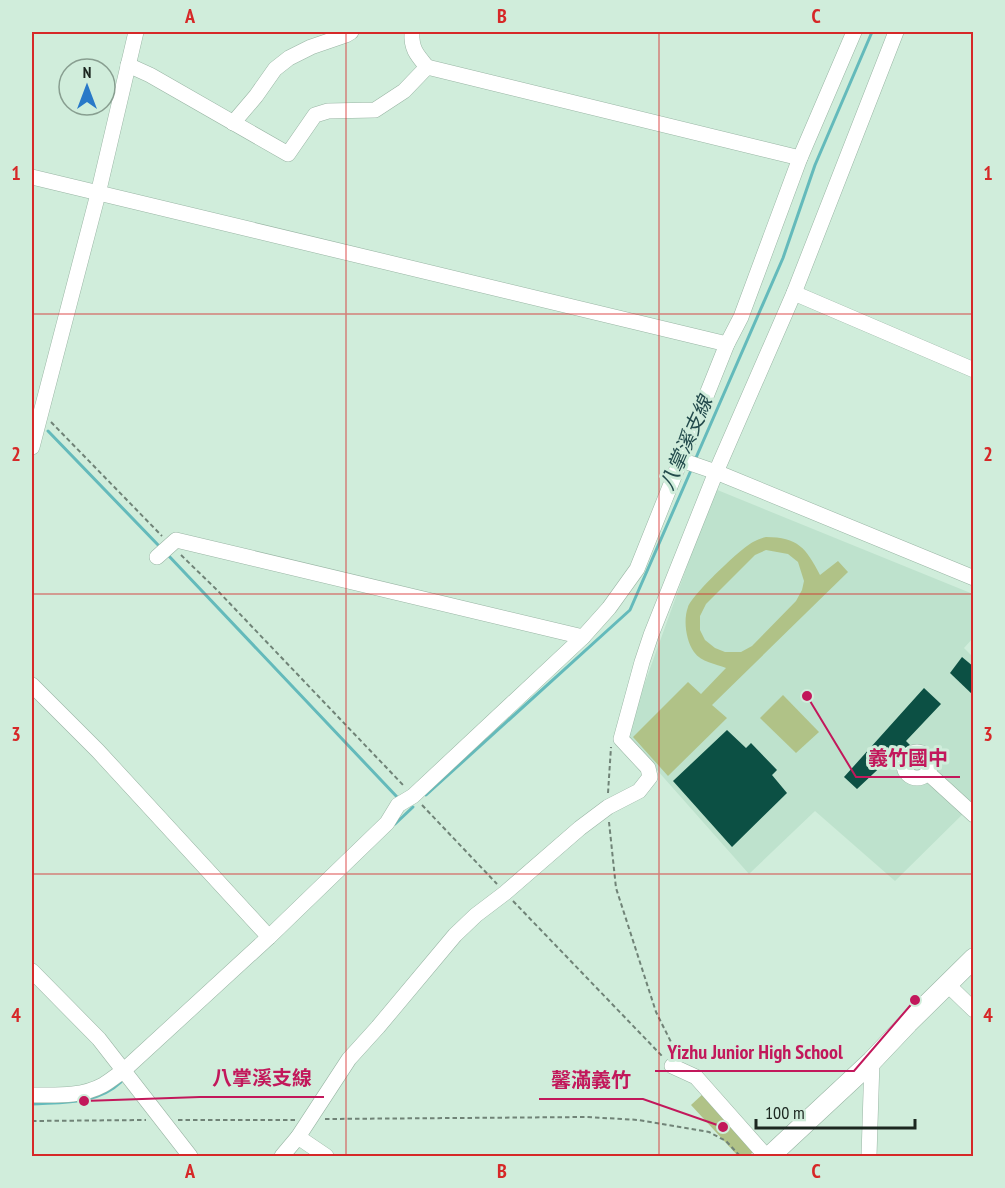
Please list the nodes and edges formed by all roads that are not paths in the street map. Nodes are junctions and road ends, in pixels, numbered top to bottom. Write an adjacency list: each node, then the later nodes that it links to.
1 (136, 32): 6 (street)
2 (351, 32): 8 (street)
3 (412, 32): 7 (street)
4 (854, 32): 9 (street)
5 (896, 32): 12 (street)
6 (128, 65): 8 (street); 11 (street)
7 (427, 67): 8 (street); 9 (street)
8 (233, 123)
9 (800, 158): 13 (street)
10 (32, 177): 11 (street)
11 (98, 194): 13 (street); 15 (street)
12 (794, 293): 14 (street); 17 (street)
13 (727, 344): 16 (street)
14 (974, 370)
15 (32, 443)
16 (689, 463): 17 (street); 20 (street)
17 (716, 472): 19 (street); 33 (street)
18 (163, 551): 20 (street)
19 (974, 578)
20 (583, 637): 24 (street)
21 (32, 684): 24 (street)
22 (927, 773): 23 (street)
23 (974, 815)
24 (269, 937): 31 (street)
25 (974, 958): 27 (main road)
26 (32, 971): 31 (street)
27 (947, 984): 28 (street); 29 (main road)
28 (974, 1010)
29 (872, 1061): 37 (main road); 38 (street)
30 (672, 1066): 37 (street)
31 (123, 1071): 32 (street); 34 (street)
32 (32, 1095)
33 (297, 1137): 35 (street); 36 (street)
34 (190, 1156)
35 (282, 1156)
36 (326, 1156)
37 (768, 1156)
38 (869, 1156)

